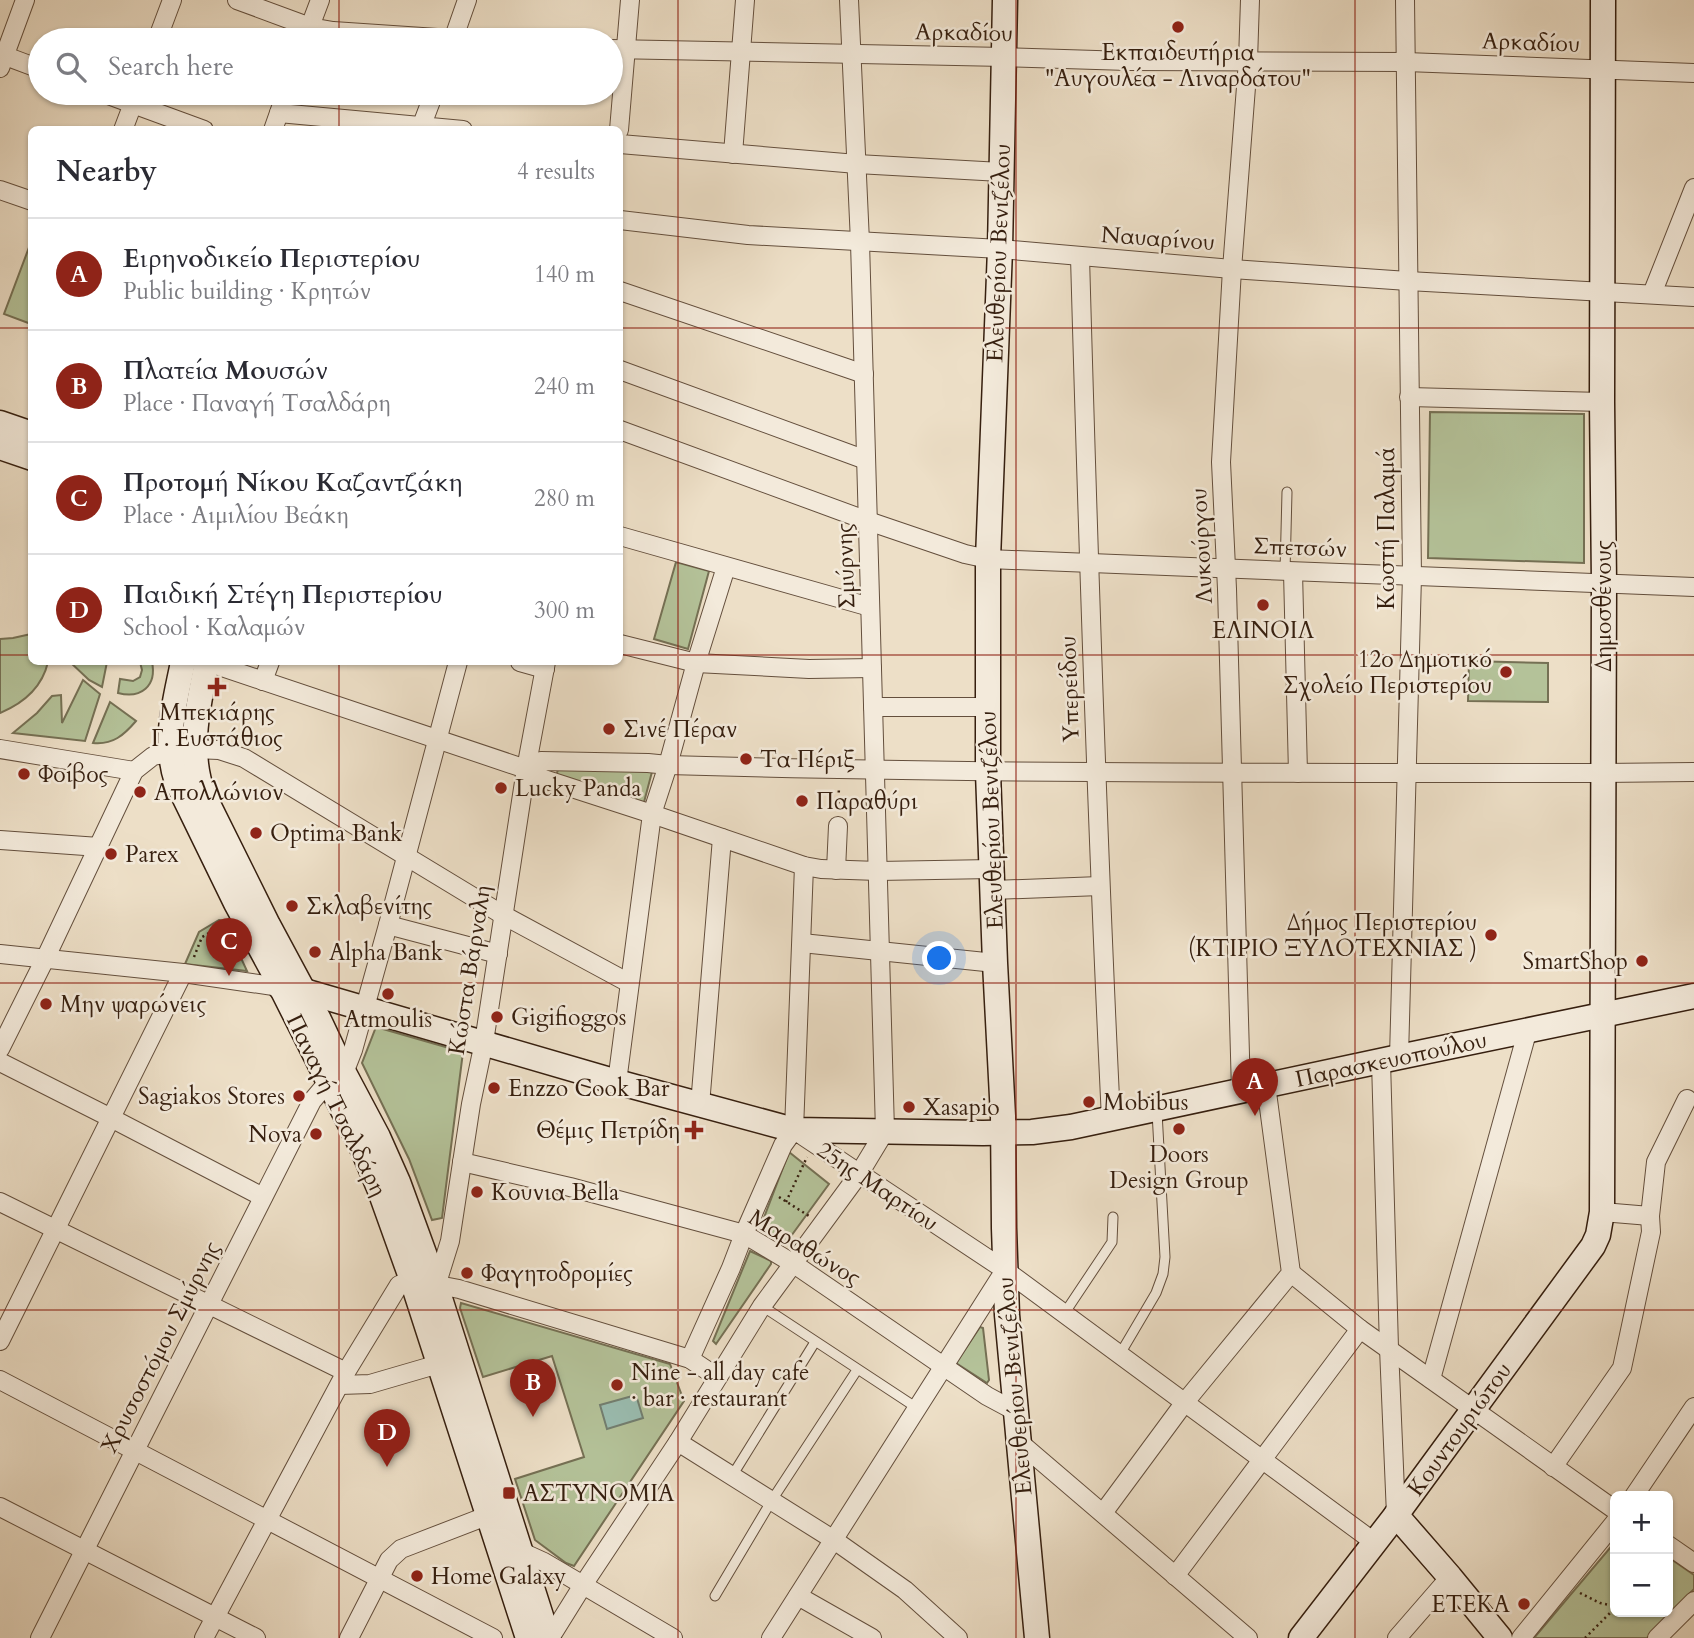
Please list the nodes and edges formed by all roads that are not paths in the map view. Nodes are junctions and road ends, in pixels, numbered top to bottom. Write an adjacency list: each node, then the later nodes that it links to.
1 (25, 0): 22 (street)
2 (172, 0): 13 (street)
3 (237, 0): 14 (street)
4 (320, 0): 15 (street)
5 (467, 0): 16 (street)
6 (630, 0): 17 (street)
7 (745, 0): 19 (street)
8 (849, 0): 20 (street, Σμύρνης)
9 (1005, 0): 21 (street, Ελευθερίου Βενιζέλου)
10 (1250, 0): 23 (street, Λυκούργου)
11 (1405, 0): 24 (street, Κωστή Παλαμά)
12 (1602, 0): 26 (street, Δημοσθένους)
13 (162, 28)
14 (295, 28)
15 (310, 28)
16 (458, 28)
17 (623, 29)
18 (623, 49): 19 (street, Αρκαδίου)
19 (741, 51): 20 (street, Αρκαδίου); 39 (street)
20 (851, 55): 21 (street, Αρκαδίου); 40 (street, Σμύρνης)
21 (1004, 57): 23 (street, Αρκαδίου); 41 (street, Ελευθερίου Βενιζέλου)
22 (2, 59): 25 (street)
23 (1248, 61): 24 (street, Αρκαδίου); 49 (street, Λυκούργου)
24 (1406, 62): 26 (street, Αρκαδίου); 50 (street, Κωστή Παλαμά)
25 (28, 66)
26 (1603, 69): 27 (street, Αρκαδίου); 51 (street, Δημοσθένους)
27 (1694, 73)
28 (132, 105): 33 (street)
29 (150, 105): 34 (street)
30 (429, 105): 36 (street)
31 (619, 105): 37 (street)
32 (276, 121): 35 (street)
33 (124, 126)
34 (195, 126)
35 (379, 126)
36 (421, 126)
37 (619, 126)
38 (623, 144): 39 (street)
39 (733, 154): 40 (street)
40 (857, 164): 41 (street); 46 (street, Σμύρνης)
41 (1001, 173): 47 (street, Ελευθερίου Βενιζέλου)
42 (1694, 188): 53 (street)
43 (0, 190): 44 (street)
44 (28, 200)
45 (623, 220): 46 (street, Ναυαρίνου)
46 (860, 242): 47 (street, Ναυαρίνου); 56 (street, Σμύρνης)
47 (1000, 250): 48 (street, Ναυαρίνου); 68 (street, Ελευθερίου Βενιζέλου)
48 (1080, 257): 49 (street, Ναυαρίνου); 69 (street, Υπερείδου)
49 (1232, 268): 50 (street, Ναυαρίνου); 71 (street, Λυκούργου)
50 (1408, 281): 51 (street, Ναυαρίνου); 57 (street, Κωστή Παλαμά)
51 (1603, 291): 53 (street, Ναυαρίνου); 58 (street, Δημοσθένους)
52 (623, 292): 56 (street)
53 (1652, 294): 54 (street, Ναυαρίνου)
54 (1694, 297)
55 (623, 371): 64 (street)
56 (864, 374): 64 (street, Σμύρνης)
57 (1409, 397): 58 (street); 73 (street, Κωστή Παλαμά)
58 (1602, 402): 74 (street, Δημοσθένους)
59 (0, 422): 61 (street)
60 (623, 431): 66 (street, Σπετσών)
61 (28, 432)
62 (0, 447): 63 (street)
63 (28, 457)
64 (866, 460): 66 (street, Σμύρνης)
65 (1287, 492): 72 (lane)
66 (868, 521): 68 (street, Σπετσών); 76 (street, Σμύρνης)
67 (623, 537): 70 (street)
68 (988, 559): 69 (street, Σπετσών); 88 (street, Ελευθερίου Βενιζέλου)
69 (1088, 563): 71 (street, Σπετσών); 96 (street, Υπερείδου)
70 (726, 567): 76 (street); 78 (street)
71 (1226, 568): 72 (street, Σπετσών); 99 (street, Λυκούργου)
72 (1289, 572): 73 (street, Σπετσών); 100 (street)
73 (1412, 576): 74 (street, Σπετσών); 101 (street, Κωστή Παλαμά)
74 (1604, 583): 75 (street, Σπετσών); 102 (street, Δημοσθένους)
75 (1694, 587)
76 (870, 607): 85 (street, Σμύρνης)
77 (623, 645): 78 (street)
78 (696, 663): 85 (street); 92 (street)
79 (182, 665): 91 (street, Παναγή Τσαλδάρη)
80 (206, 665): 91 (street, Παναγή Τσαλδάρη)
81 (216, 665): 86 (street)
82 (269, 665): 86 (street)
83 (457, 665): 89 (street, Χρυσοστόμου Σμύρνης)
84 (546, 665): 93 (street, Κώστα Βάρναλη)
85 (872, 668): 87 (street, Σμύρνης)
86 (263, 681): 89 (street)
87 (873, 707): 88 (street); 95 (street, Σμύρνης)
88 (988, 707): 97 (street, Ελευθερίου Βενιζέλου)
89 (437, 740): 93 (street); 108 (street, Χρυσοστόμου Σμύρνης)
90 (0, 749): 94 (street)
91 (182, 751): 94 (street); 108 (street); 124 (street, Παναγή Τσαλδάρη); 124 (street, Παναγή Τσαλδάρη)
92 (668, 765): 93 (street); 95 (street); 103 (street)
93 (526, 769): 103 (street); 114 (street, Κώστα Βάρναλη)
94 (134, 771): 107 (street)
95 (875, 771): 97 (street); 111 (street, Σμύρνης)
96 (1097, 771): 97 (street); 99 (street); 113 (street, Υπερείδου)
97 (988, 772): 112 (street, Ελευθερίου Βενιζέλου)
98 (1694, 772): 102 (street)
99 (1232, 773): 100 (street); 136 (street, Λυκούργου)
100 (1298, 773): 101 (street)
101 (1407, 773): 102 (street); 131 (street, Κωστή Παλαμά)
102 (1602, 773): 127 (street, Δημοσθένους)
103 (652, 814): 105 (street); 123 (street)
104 (838, 826): 110 (street)
105 (722, 838): 109 (street); 138 (street)
106 (0, 840): 107 (street)
107 (99, 847): 120 (street)
108 (406, 855): 114 (street); 115 (street, Χρυσοστόμου Σμύρνης)
109 (804, 866): 110 (street); 116 (street)
110 (836, 870): 111 (street)
111 (878, 871): 112 (street); 117 (street, Σμύρνης)
112 (993, 879): 113 (street); 121 (street, Ελευθερίου Βενιζέλου)
113 (1100, 886): 141 (street, Υπερείδου)
114 (503, 915): 119 (street, Κώστα Βάρναλη); 123 (street)
115 (388, 925): 119 (street); 126 (street, Χρυσοστόμου Σμύρνης)
116 (802, 943): 117 (street); 144 (street)
117 (880, 951): 121 (street); 142 (street, Σμύρνης)
118 (0, 954): 120 (street)
119 (498, 954): 129 (street, Κώστα Βάρναλη)
120 (46, 957): 122 (street); 130 (street)
121 (995, 963): 143 (street, Ελευθερίου Βενιζέλου)
122 (185, 973): 124 (street); 140 (street)
123 (629, 983): 134 (street)
124 (292, 989): 126 (street, 25ης Μαρτίου); 133 (street, Παναγή Τσαλδάρη)
125 (1694, 996): 127 (street, Παρασκευοπούλου)
126 (364, 1009): 129 (street, 25ης Μαρτίου); 133 (street, Χρυσοστόμου Σμύρνης)
127 (1601, 1015): 128 (street, Παρασκευοπούλου); 149 (street, Δημοσθένους)
128 (1528, 1029): 131 (street, Παρασκευοπούλου); 172 (street)
129 (484, 1042): 134 (street, 25ης Μαρτίου); 145 (street, Κώστα Βάρναλη)
130 (0, 1049)
131 (1390, 1059): 135 (street, Παρασκευοπούλου); 164 (street, Κωστή Παλαμά)
132 (0, 1062): 140 (street)
133 (336, 1078): 147 (street, Χρυσοστόμου Σμύρνης); 157 (street, Παναγή Τσαλδάρη)
134 (617, 1082): 138 (street, 25ης Μαρτίου)
135 (1266, 1086): 136 (street, Παρασκευοπούλου); 156 (street)
136 (1241, 1091): 139 (street, Παρασκευοπούλου)
137 (1687, 1100): 150 (street)
138 (700, 1105): 144 (street, 25ης Μαρτίου)
139 (1157, 1110): 141 (street, Παρασκευοπούλου); 165 (lane)
140 (111, 1118): 147 (street); 152 (street)
141 (1111, 1119): 143 (street, Παρασκευοπούλου)
142 (885, 1131): 143 (street, Παρασκευοπούλου); 144 (street, Παρασκευοπούλου); 146 (street)
143 (1003, 1133): 155 (street, Ελευθερίου Βενιζέλου)
144 (804, 1136): 146 (street, 25ης Μαρτίου); 153 (street)
145 (462, 1163): 153 (street, Μαραθώνος); 157 (street, Κώστα Βάρναλη)
146 (859, 1174): 154 (street); 155 (street, 25ης Μαρτίου)
147 (263, 1198): 158 (street, Χρυσοστόμου Σμύρνης)
148 (0, 1202): 152 (street)
149 (1602, 1212): 150 (street); 178 (street, Κουντουριώτου)
150 (1650, 1216): 183 (street)
151 (1113, 1217): 160 (lane)
152 (54, 1229): 158 (street); 162 (street)
153 (744, 1234): 154 (street, Μαραθώνος); 166 (street)
154 (794, 1264): 159 (street); 168 (street, Μαραθώνος)
155 (1004, 1270): 160 (street, 25ης Μαρτίου); 168 (street); 177 (street, Ελευθερίου Βενιζέλου)
156 (1291, 1273): 161 (street); 174 (street)
157 (424, 1283): 166 (street); 167 (street, Παναγή Τσαλδάρη); 171 (street)
158 (209, 1305): 171 (street); 181 (street, Χρυσοστόμου Σμύρνης)
159 (762, 1306): 163 (lane); 170 (street)
160 (1064, 1314): 165 (street, 25ης Μαρτίου)
161 (1360, 1329): 164 (street); 182 (street)
162 (0, 1341)
163 (815, 1342): 169 (lane); 184 (lane)
164 (1388, 1348): 172 (street); 191 (street, Κωστή Παλαμά)
165 (1120, 1354): 174 (street, 25ης Μαρτίου)
166 (690, 1359): 170 (street)
167 (448, 1361): 171 (street); 189 (street, Παναγή Τσαλδάρη)
168 (944, 1366): 176 (street); 177 (street, Μαραθώνος)
169 (857, 1370): 176 (lane); 186 (lane)
170 (717, 1377): 180 (street)
171 (343, 1379): 192 (street)
172 (1431, 1379): 178 (street)
173 (0, 1380): 181 (street)
174 (1185, 1402): 182 (street, 25ης Μαρτίου); 190 (street)
175 (1694, 1407): 185 (street)
176 (917, 1408): 194 (street)
177 (1015, 1410): 179 (street, Ελευθερίου Βενιζέλου)
178 (1472, 1410): 183 (street); 191 (street, Κουντουριώτου)
179 (1018, 1441): 190 (street); 219 (street, Ελευθερίου Βενιζέλου)
180 (678, 1442): 184 (street); 203 (street)
181 (135, 1451): 192 (street); 197 (street, Χρυσοστόμου Σμύρνης)
182 (1263, 1459): 195 (street, 25ης Μαρτίου); 200 (street)
183 (1553, 1467): 188 (street)
184 (732, 1476): 186 (street)
185 (1637, 1491)
186 (772, 1500): 194 (street); 204 (lane)
187 (0, 1507): 197 (street)
188 (1610, 1507)
189 (496, 1512): 198 (street, Παναγή Τσαλδάρη); 202 (street); 213 (street, Παναγή Τσαλδάρη)
190 (1103, 1513): 200 (street)
191 (1396, 1515): 195 (street, Κουντουριώτου); 201 (street)
192 (266, 1519): 202 (street); 207 (street)
193 (1610, 1528): 224 (street)
194 (834, 1540): 205 (street); 218 (street)
195 (1374, 1542): 221 (street, Κουντουριώτου)
196 (1673, 1548): 199 (street)
197 (85, 1551): 207 (street); 208 (street, Χρυσοστόμου Σμύρνης)
198 (522, 1552): 203 (street); 214 (street, Παναγή Τσαλδάρη)
199 (1694, 1563)
200 (1175, 1576): 220 (street)
201 (1450, 1577): 222 (street); 223 (street)
202 (380, 1579): 211 (street); 212 (street)
203 (583, 1585): 214 (street); 215 (street)
204 (715, 1596)
205 (798, 1596): 216 (street); 217 (street)
206 (1694, 1601): 225 (street)
207 (215, 1617): 209 (street); 210 (street)
208 (40, 1638)
209 (204, 1638)
210 (256, 1638)
211 (349, 1638)
212 (493, 1638)
213 (528, 1638)
214 (549, 1638)
215 (673, 1638)
216 (771, 1638)
217 (872, 1638)
218 (958, 1638)
219 (1037, 1638)
220 (1248, 1638)
221 (1301, 1638)
222 (1397, 1638)
223 (1500, 1638)
224 (1521, 1638)
225 (1657, 1638)

